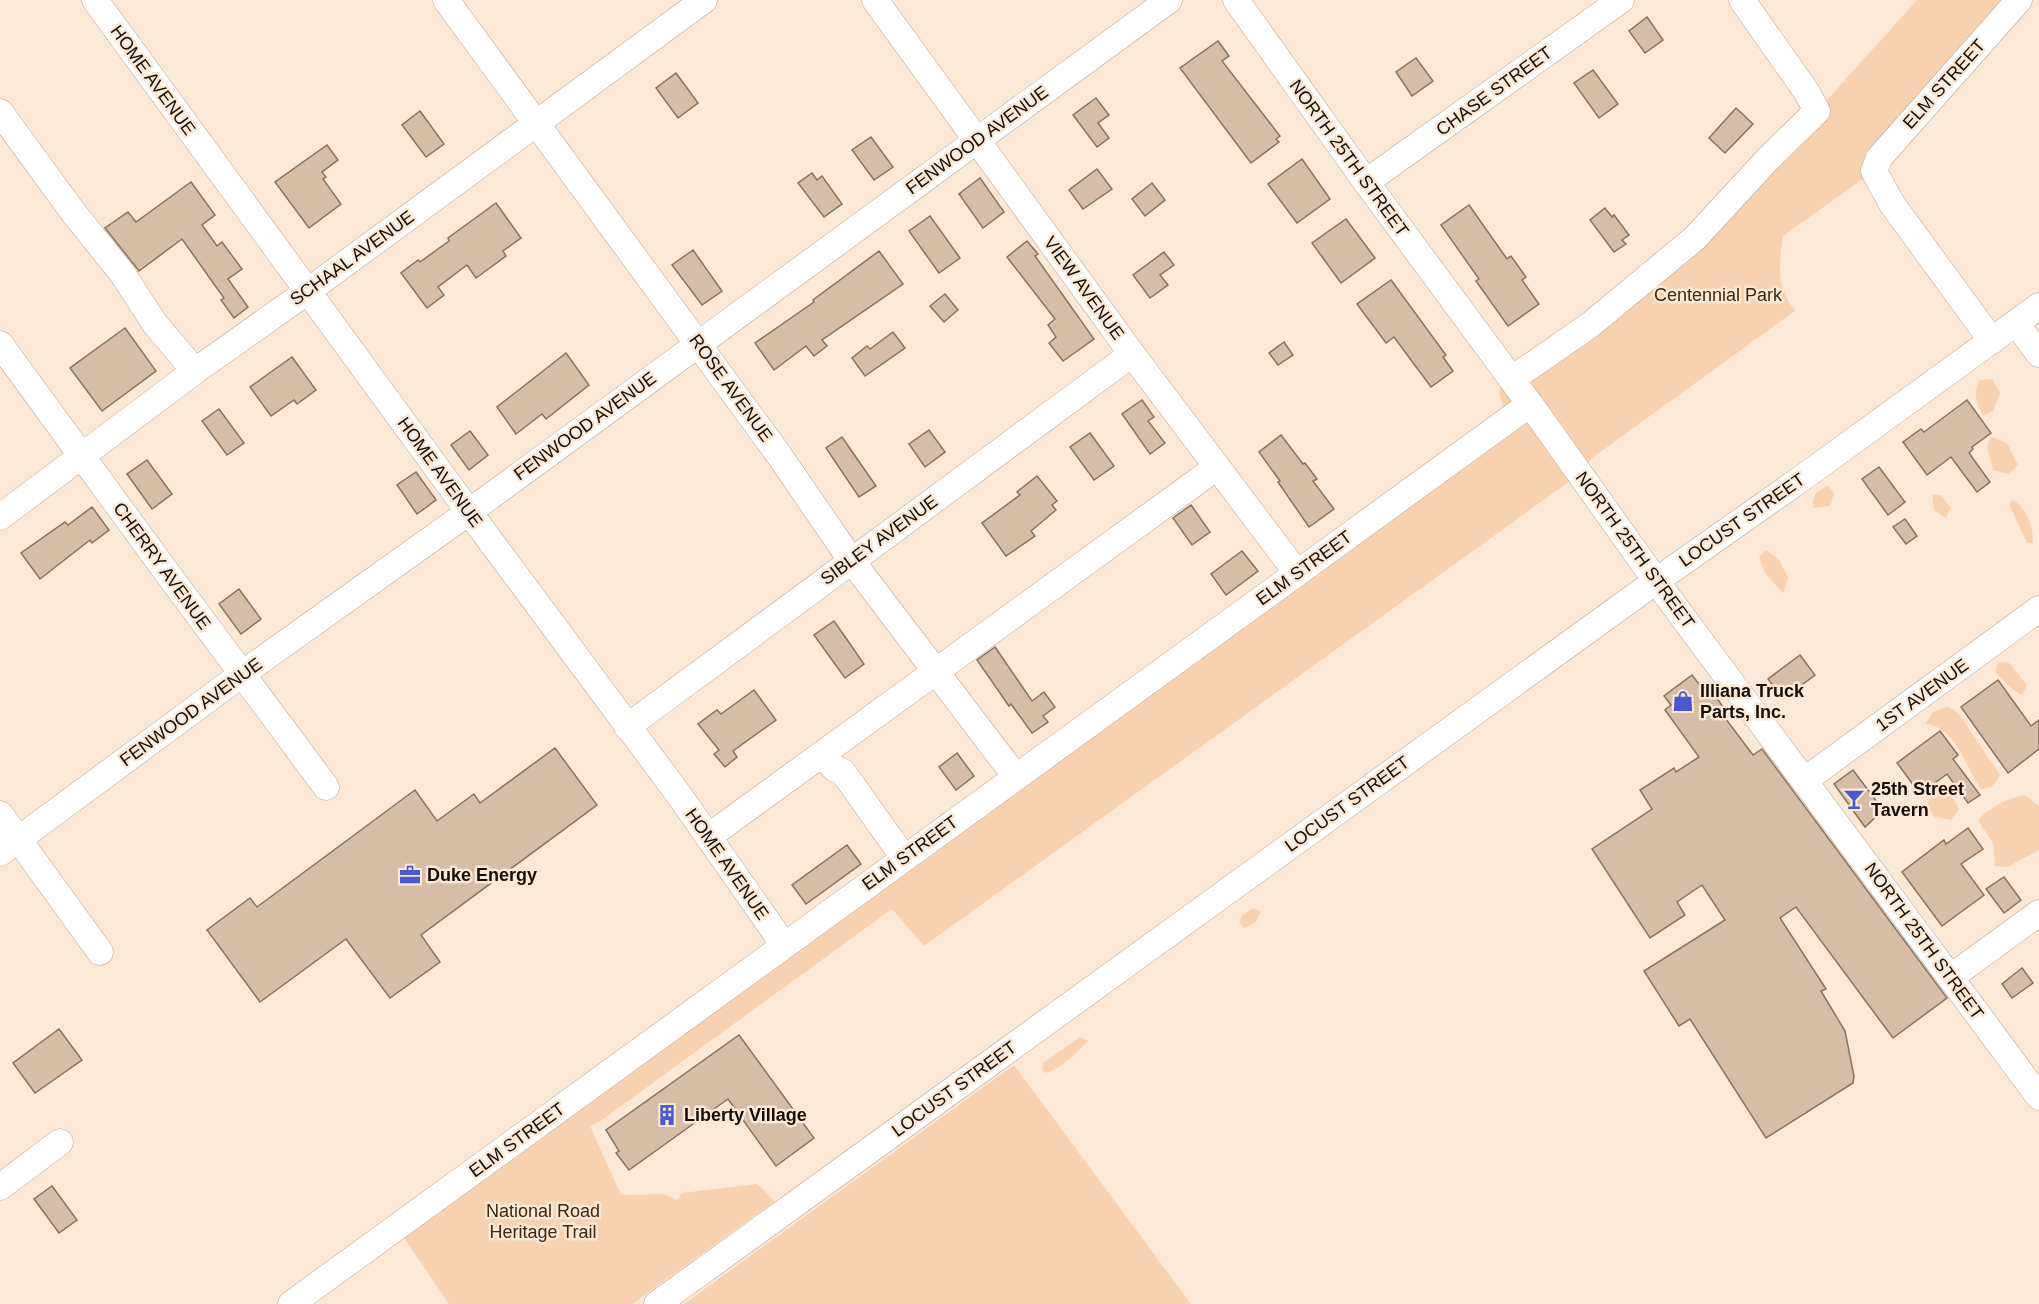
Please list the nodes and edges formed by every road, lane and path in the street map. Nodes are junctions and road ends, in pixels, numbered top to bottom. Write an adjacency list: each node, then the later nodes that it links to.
1 (95, 0): 14 (street, HOME AVENUE)
2 (446, 0): 11 (street, ROSE AVENUE)
3 (704, 0): 11 (street, SCHAAL AVENUE)
4 (875, 0): 12 (street, VIEW AVENUE)
5 (1169, 0): 12 (street, FENWOOD AVENUE)
6 (1236, 0): 13 (street, NORTH 25TH STREET)
7 (1621, 0): 13 (street, CHASE STREET)
8 (1742, 0): 23 (street)
9 (2019, 0): 17 (street, ELM STREET)
10 (0, 112): 22 (street)
11 (537, 124): 14 (street, SCHAAL AVENUE); 18 (street, ROSE AVENUE)
12 (976, 140): 18 (street, FENWOOD AVENUE); 20 (street, VIEW AVENUE)
13 (1366, 182): 23 (street, NORTH 25TH STREET)
14 (308, 291): 22 (street, SCHAAL AVENUE); 27 (street, HOME AVENUE)
15 (2039, 306): 16 (street, LOCUST STREET)
16 (2016, 323): 17 (street, LOCUST STREET); 21 (street)
17 (1992, 341): 31 (street, LOCUST STREET)
18 (698, 343): 27 (street, FENWOOD AVENUE); 29 (street, ROSE AVENUE)
19 (0, 344): 25 (street, CHERRY AVENUE)
20 (1132, 354): 26 (street, VIEW AVENUE); 29 (street, SIBLEY AVENUE)
21 (2039, 354)
22 (195, 371): 25 (street, SCHAAL AVENUE)
23 (1512, 379): 24 (street, NORTH 25TH STREET)
24 (1530, 404): 30 (street, ELM STREET); 31 (street, NORTH 25TH STREET)
25 (81, 457): 28 (street, SCHAAL AVENUE); 34 (street, CHERRY AVENUE)
26 (1217, 467): 30 (street, VIEW AVENUE); 33 (street)
27 (469, 512): 34 (street, FENWOOD AVENUE); 35 (street, HOME AVENUE)
28 (0, 517)
29 (851, 560): 33 (street, ROSE AVENUE); 35 (street, SIBLEY AVENUE)
30 (1298, 573): 37 (street, ELM STREET)
31 (1656, 581): 38 (street, NORTH 25TH STREET); 52 (street, LOCUST STREET)
32 (2039, 609): 38 (street, 1ST AVENUE)
33 (935, 671): 36 (street); 37 (street, ROSE AVENUE)
34 (242, 674): 39 (street, CHERRY AVENUE); 42 (street, FENWOOD AVENUE)
35 (627, 727): 41 (street, HOME AVENUE)
36 (822, 754): 41 (street); 43 (street)
37 (1016, 777): 43 (street, ELM STREET)
38 (1805, 780): 47 (street, NORTH 25TH STREET)
39 (326, 787)
40 (0, 814): 42 (street)
41 (708, 837): 45 (street, HOME AVENUE)
42 (9, 846): 46 (street)
43 (904, 858): 45 (street, ELM STREET)
44 (2039, 913): 47 (street)
45 (784, 945): 51 (street, ELM STREET)
46 (100, 952)
47 (1951, 977): 48 (street, NORTH 25TH STREET)
48 (2039, 1097)
49 (60, 1142): 50 (street)
50 (0, 1187)
51 (291, 1304)
52 (657, 1304)

